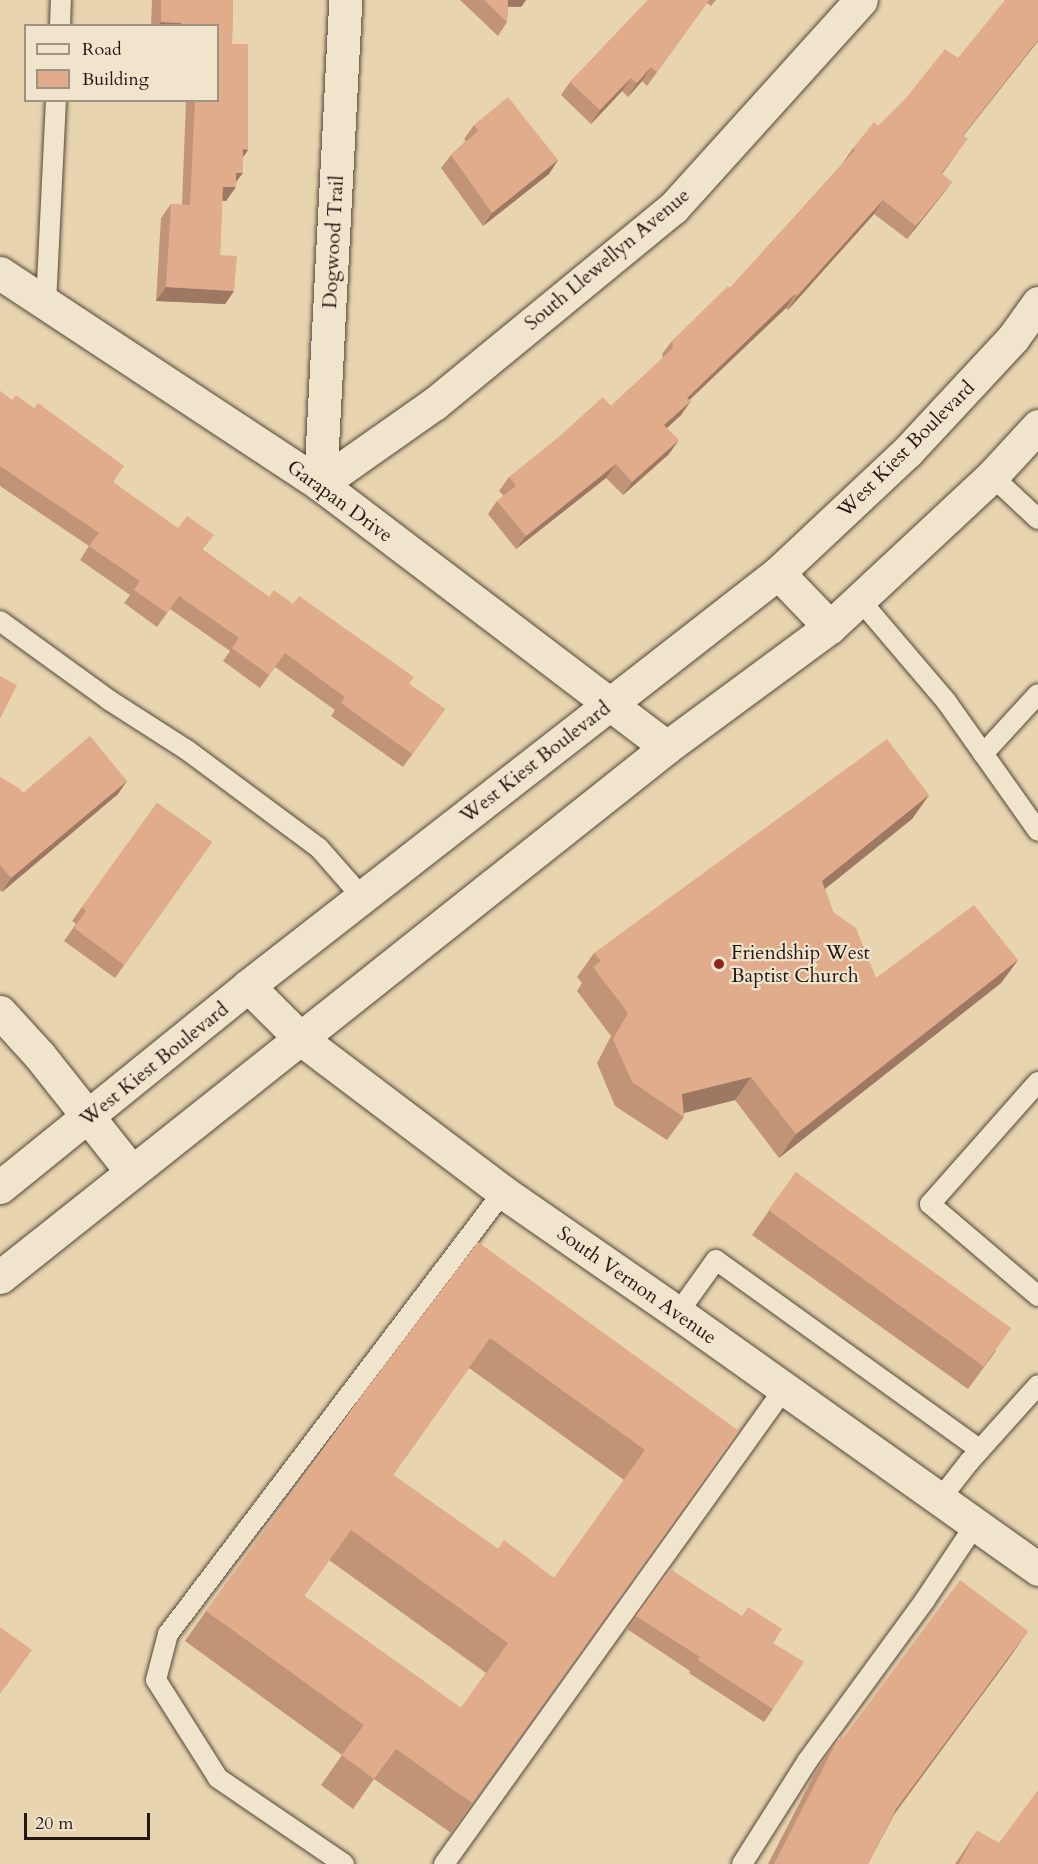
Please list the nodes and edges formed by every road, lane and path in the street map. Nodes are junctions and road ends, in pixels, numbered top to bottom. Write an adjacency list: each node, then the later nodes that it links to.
1 (61, 0): 4 (lane)
2 (345, 0): 11 (street, Dogwood Trail)
3 (861, 0): 11 (street, South Llewellyn Avenue)
4 (60, 24)
5 (56, 102): 8 (lane)
6 (0, 273): 8 (street, Garapan Drive)
7 (1038, 303): 13 (street, West Kiest Boulevard)
8 (46, 304): 11 (street, Garapan Drive)
9 (1038, 426): 10 (street)
10 (992, 476): 12 (lane); 14 (street)
11 (320, 484): 18 (street, Garapan Drive)
12 (1038, 519)
13 (778, 573): 16 (street); 18 (street, West Kiest Boulevard)
14 (861, 600): 16 (street); 20 (lane)
15 (0, 621): 22 (lane)
16 (830, 627): 19 (street)
17 (1038, 694): 20 (lane)
18 (609, 704): 19 (street, Garapan Drive); 22 (street, West Kiest Boulevard)
19 (668, 747): 25 (street)
20 (983, 754): 21 (lane)
21 (1038, 831)
22 (362, 897): 23 (street, West Kiest Boulevard)
23 (248, 986): 25 (street, South Vernon Avenue); 27 (street, West Kiest Boulevard)
24 (0, 1012): 27 (street)
25 (302, 1039): 28 (street); 30 (street, South Vernon Avenue)
26 (1038, 1082): 32 (lane)
27 (88, 1118): 28 (street); 29 (street, West Kiest Boulevard)
28 (131, 1171): 31 (street)
29 (0, 1187)
30 (503, 1192): 33 (street, South Vernon Avenue); 40 (lane)
31 (0, 1277)
32 (1038, 1296)
33 (678, 1313): 35 (street, South Vernon Avenue); 36 (lane)
34 (1038, 1385): 36 (lane)
35 (784, 1389): 37 (street, South Vernon Avenue); 41 (lane)
36 (980, 1450): 37 (lane)
37 (940, 1499): 38 (street, South Vernon Avenue)
38 (975, 1525): 39 (street, South Vernon Avenue); 42 (lane)
39 (1038, 1569)
40 (345, 1864)
41 (444, 1864)
42 (742, 1864)

